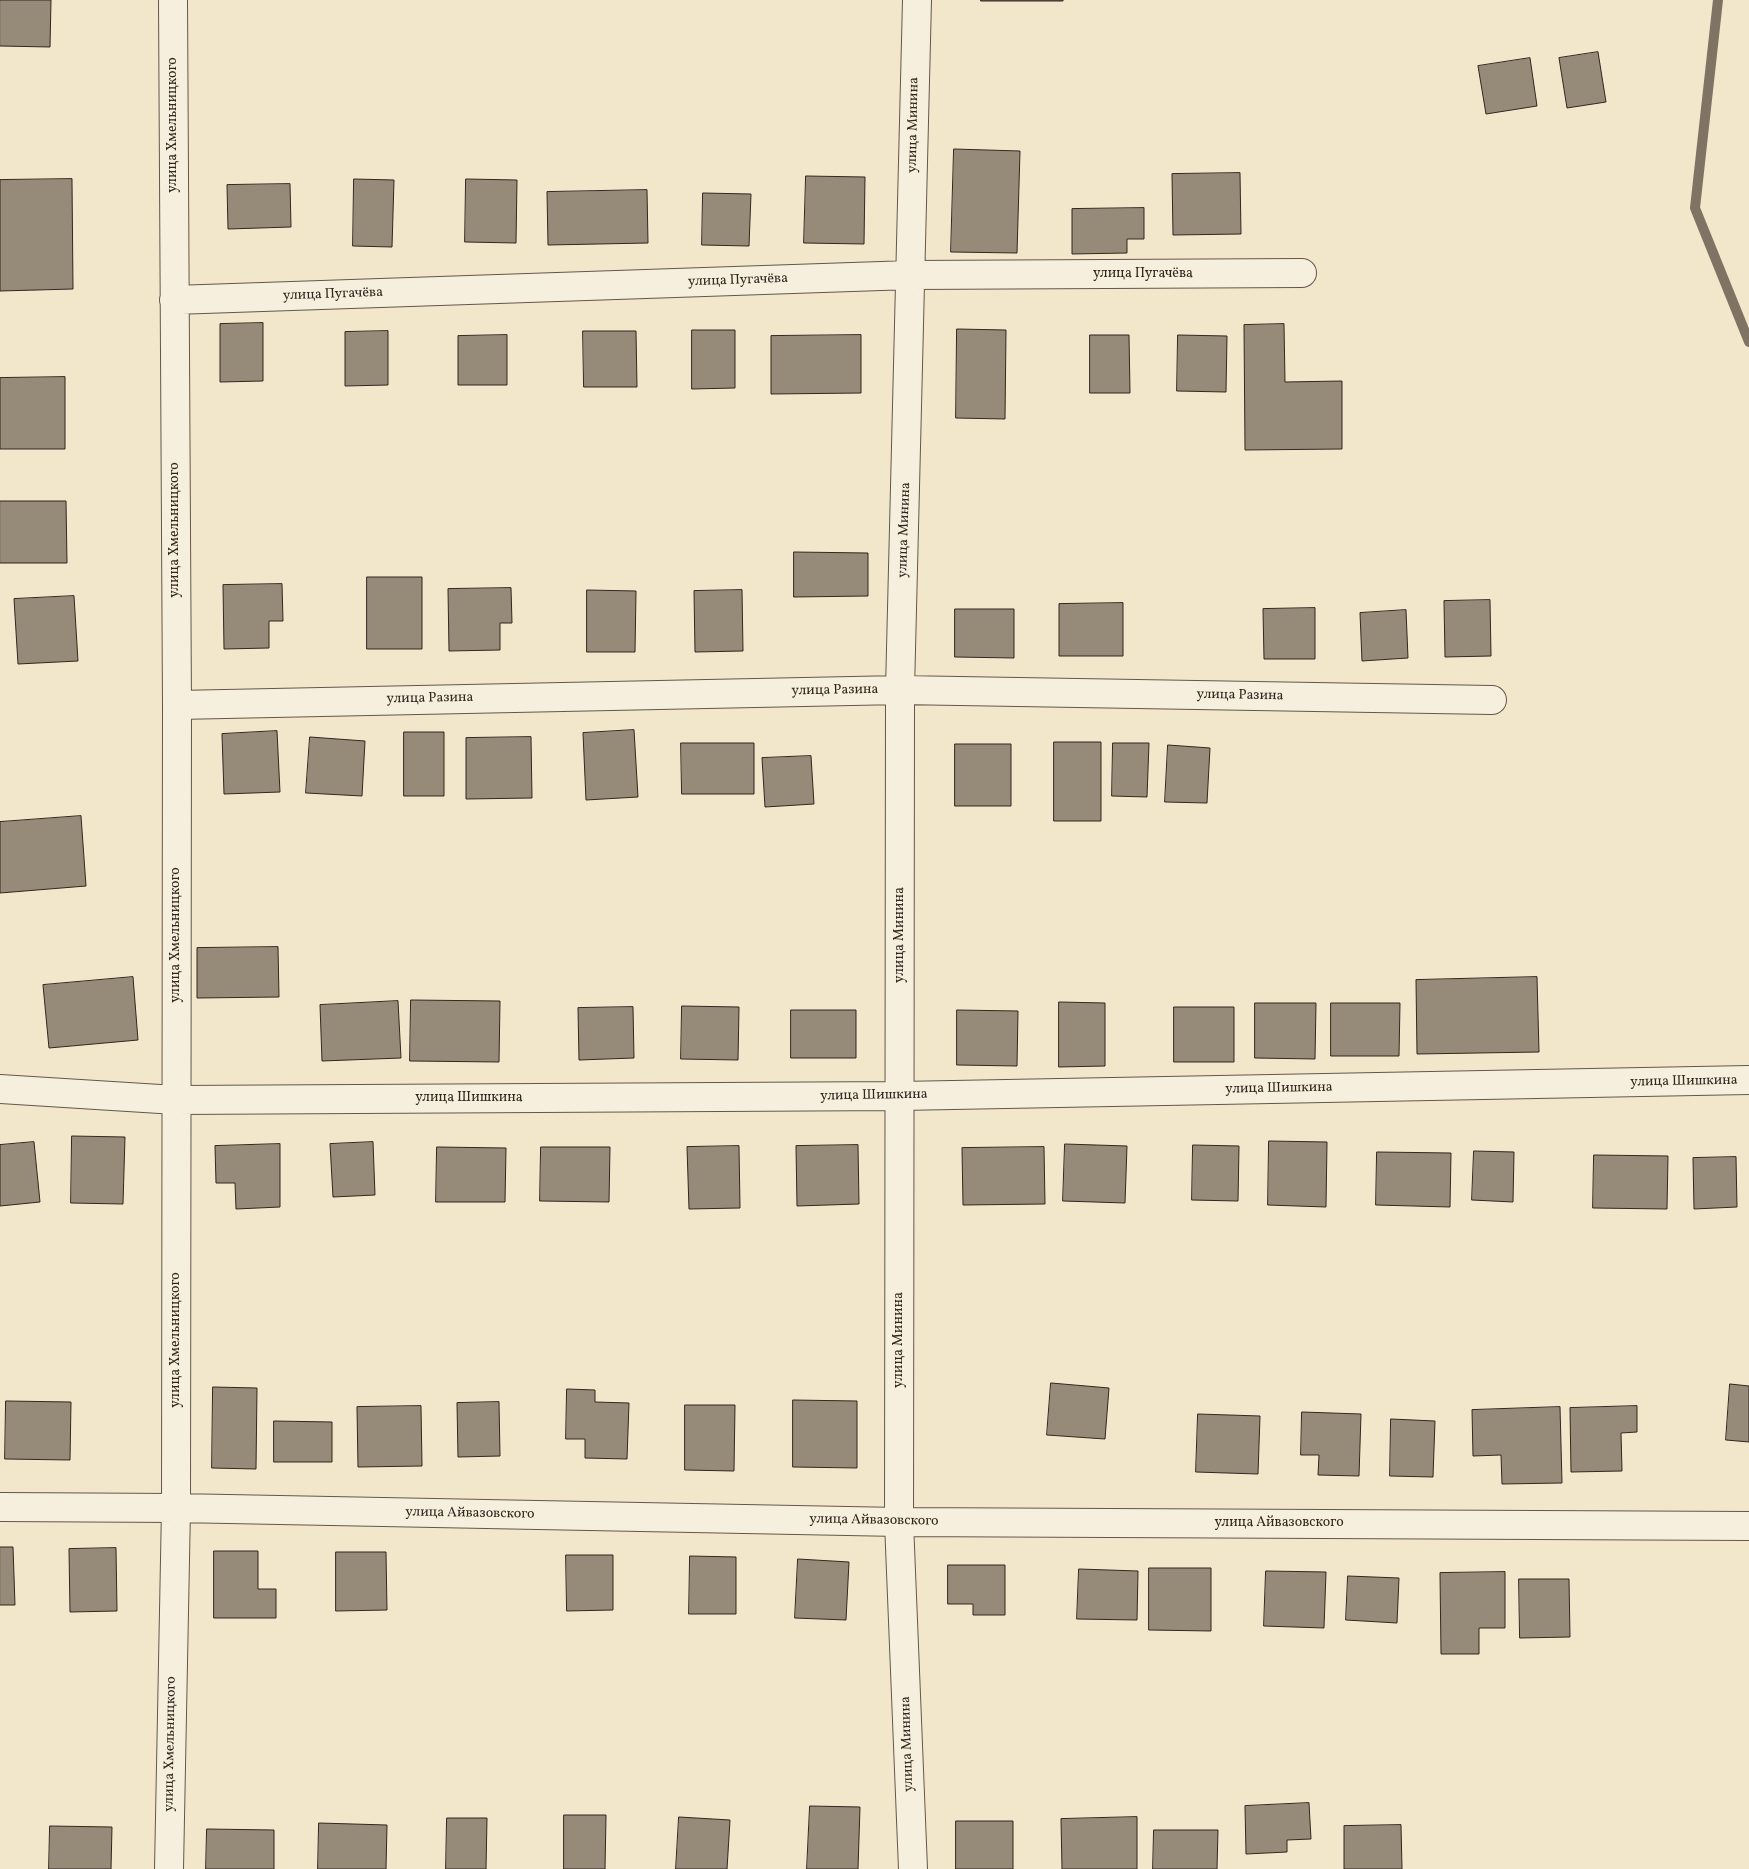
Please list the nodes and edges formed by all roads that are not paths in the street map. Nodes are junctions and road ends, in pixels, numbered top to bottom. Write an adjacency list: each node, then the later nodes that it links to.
1 (173, 0): 5 (street, улица Хмельницкого)
2 (917, 0): 4 (street, улица Минина)
3 (1302, 273): 4 (street, улица Пугачёва)
4 (911, 276): 5 (street, улица Пугачёва); 6 (street, улица Минина)
5 (174, 300): 8 (street, улица Хмельницкого)
6 (900, 690): 7 (street, улица Разина); 8 (street, улица Разина); 11 (street, улица Минина)
7 (1492, 700)
8 (177, 705): 12 (street, улица Хмельницкого)
9 (1749, 1080): 11 (street, улица Шишкина)
10 (0, 1089): 12 (street, улица Шишкина)
11 (900, 1096): 12 (street, улица Шишкина); 15 (street, улица Минина)
12 (176, 1100): 14 (street, улица Хмельницкого)
13 (0, 1507): 14 (street, улица Айвазовского)
14 (176, 1508): 15 (street, улица Айвазовского); 17 (street, улица Хмельницкого)
15 (899, 1522): 16 (street, улица Айвазовского); 18 (street, улица Минина)
16 (1749, 1526)
17 (168, 1869)
18 (913, 1869)

